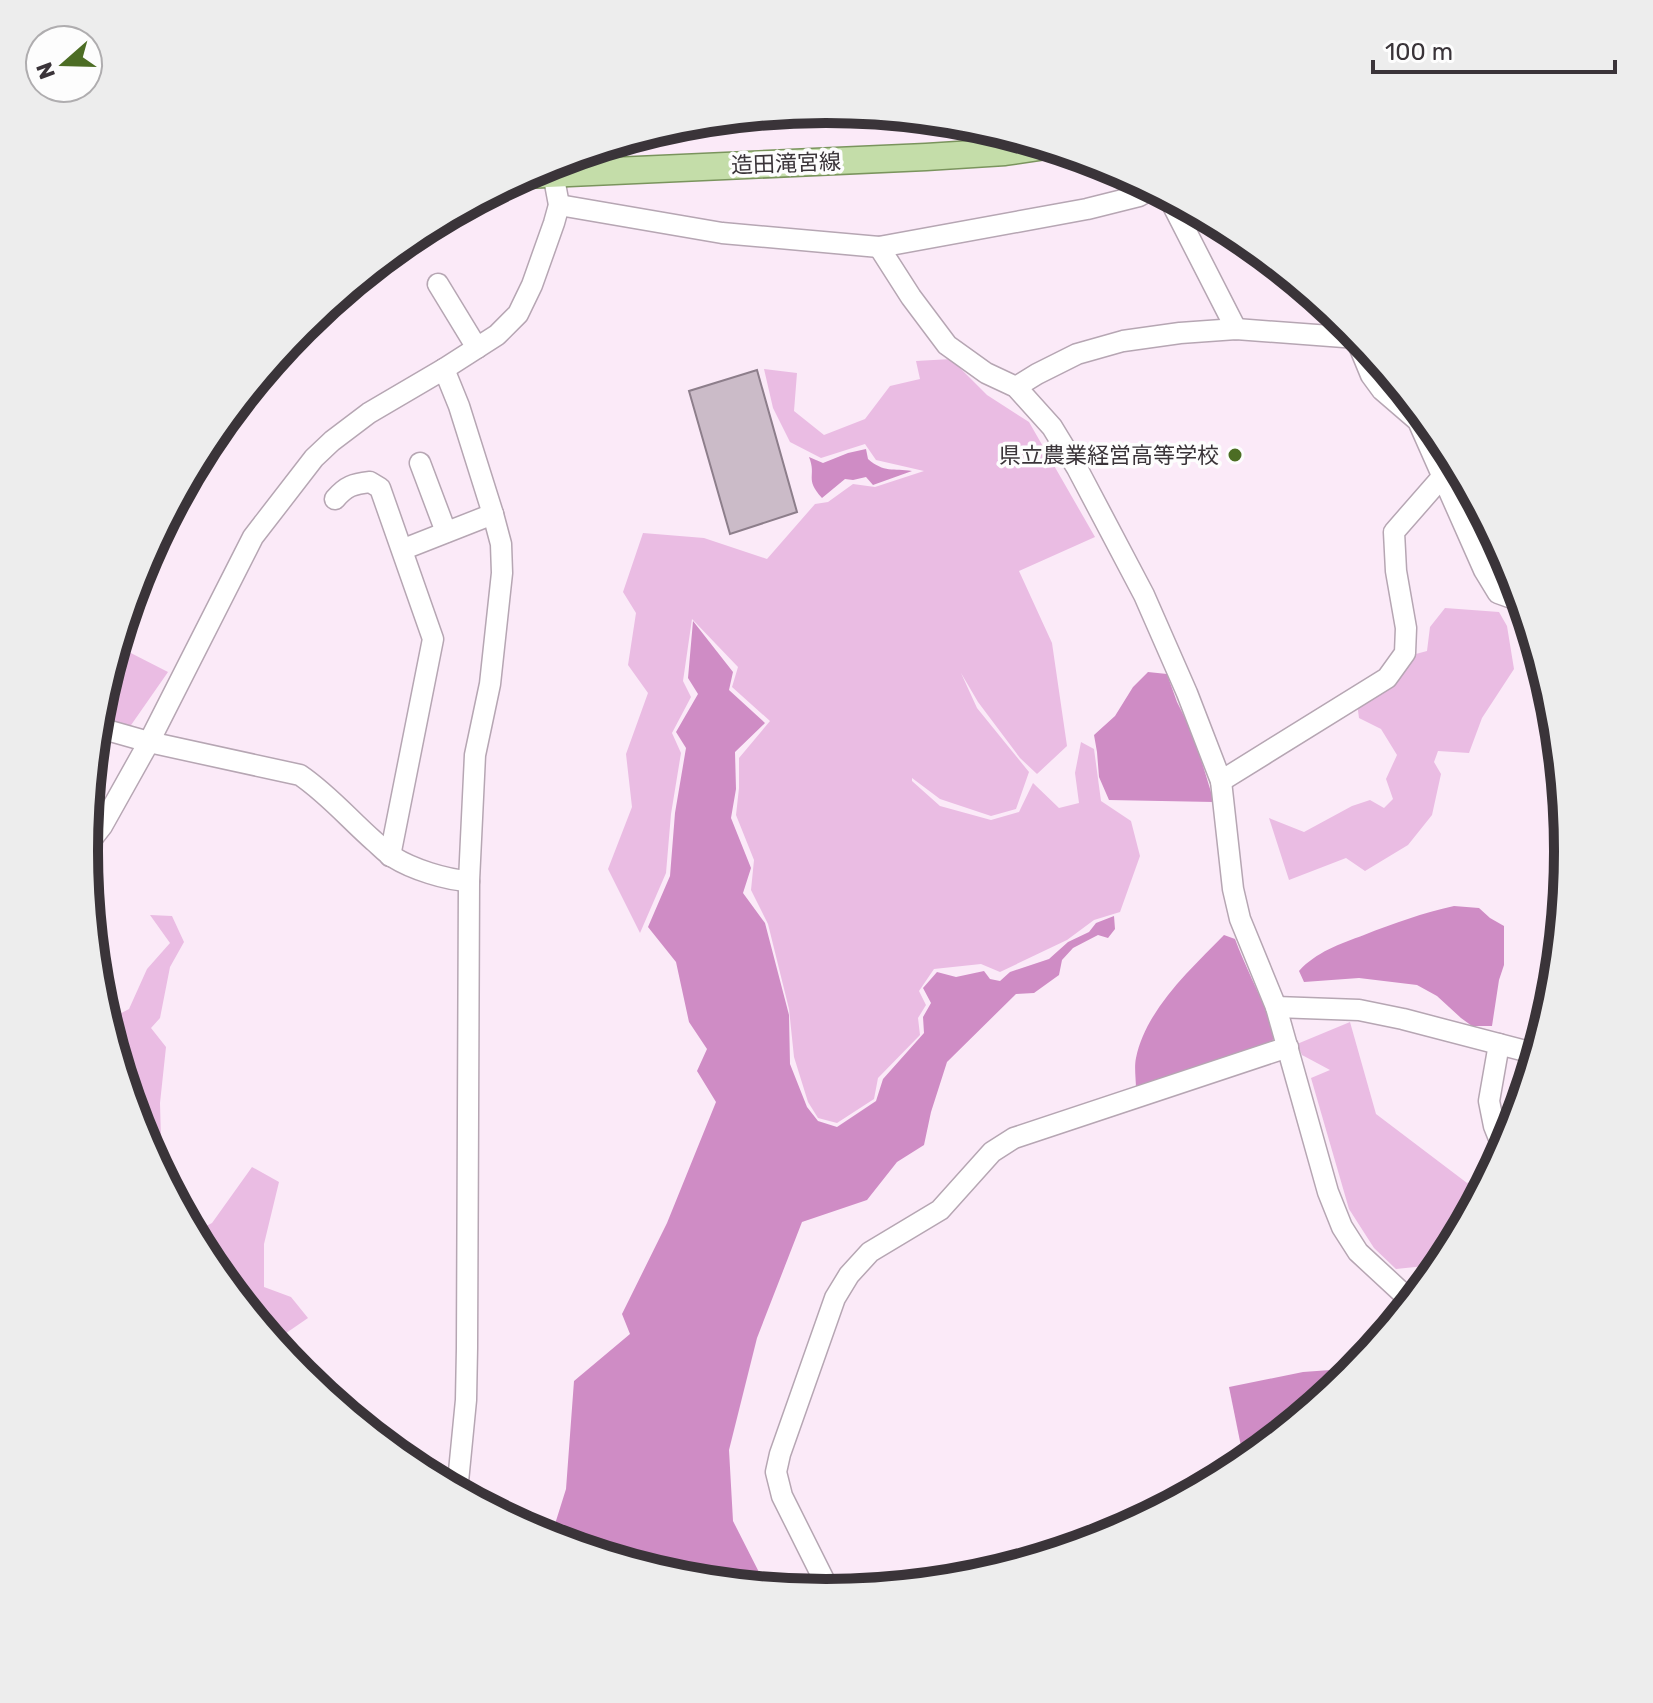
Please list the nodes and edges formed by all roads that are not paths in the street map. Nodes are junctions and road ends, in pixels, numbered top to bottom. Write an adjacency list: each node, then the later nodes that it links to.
1 (1021, 150): 2 (main road, 造田滝宮線)
2 (563, 173)
3 (554, 176): 5 (street)
4 (1141, 195): 7 (street)
5 (559, 205): 7 (street); 11 (street)
6 (1177, 213): 9 (street)
7 (879, 247): 14 (street)
8 (438, 284): 11 (street)
9 (1236, 329): 10 (street); 14 (street)
10 (1337, 332)
11 (477, 348): 13 (street)
12 (1366, 362): 15 (street)
13 (444, 369): 20 (street); 25 (street)
14 (1016, 387): 26 (street)
15 (1406, 410)
16 (1425, 437): 18 (street)
17 (420, 463): 21 (street)
18 (1442, 477): 23 (street); 26 (street)
19 (335, 499): 28 (street)
20 (493, 514): 21 (street); 29 (street)
21 (446, 532): 22 (street)
22 (409, 547)
23 (1509, 597)
24 (108, 730): 25 (street)
25 (149, 742): 27 (street); 28 (street)
26 (1221, 781): 30 (street)
27 (99, 830)
28 (390, 856): 29 (street)
29 (469, 881): 36 (street)
30 (1276, 1007): 31 (street); 32 (street)
31 (1499, 1044): 33 (street); 34 (street)
32 (1288, 1047): 35 (street); 37 (street)
33 (1527, 1051)
34 (1498, 1135)
35 (1404, 1295)
36 (458, 1480)
37 (824, 1580)

